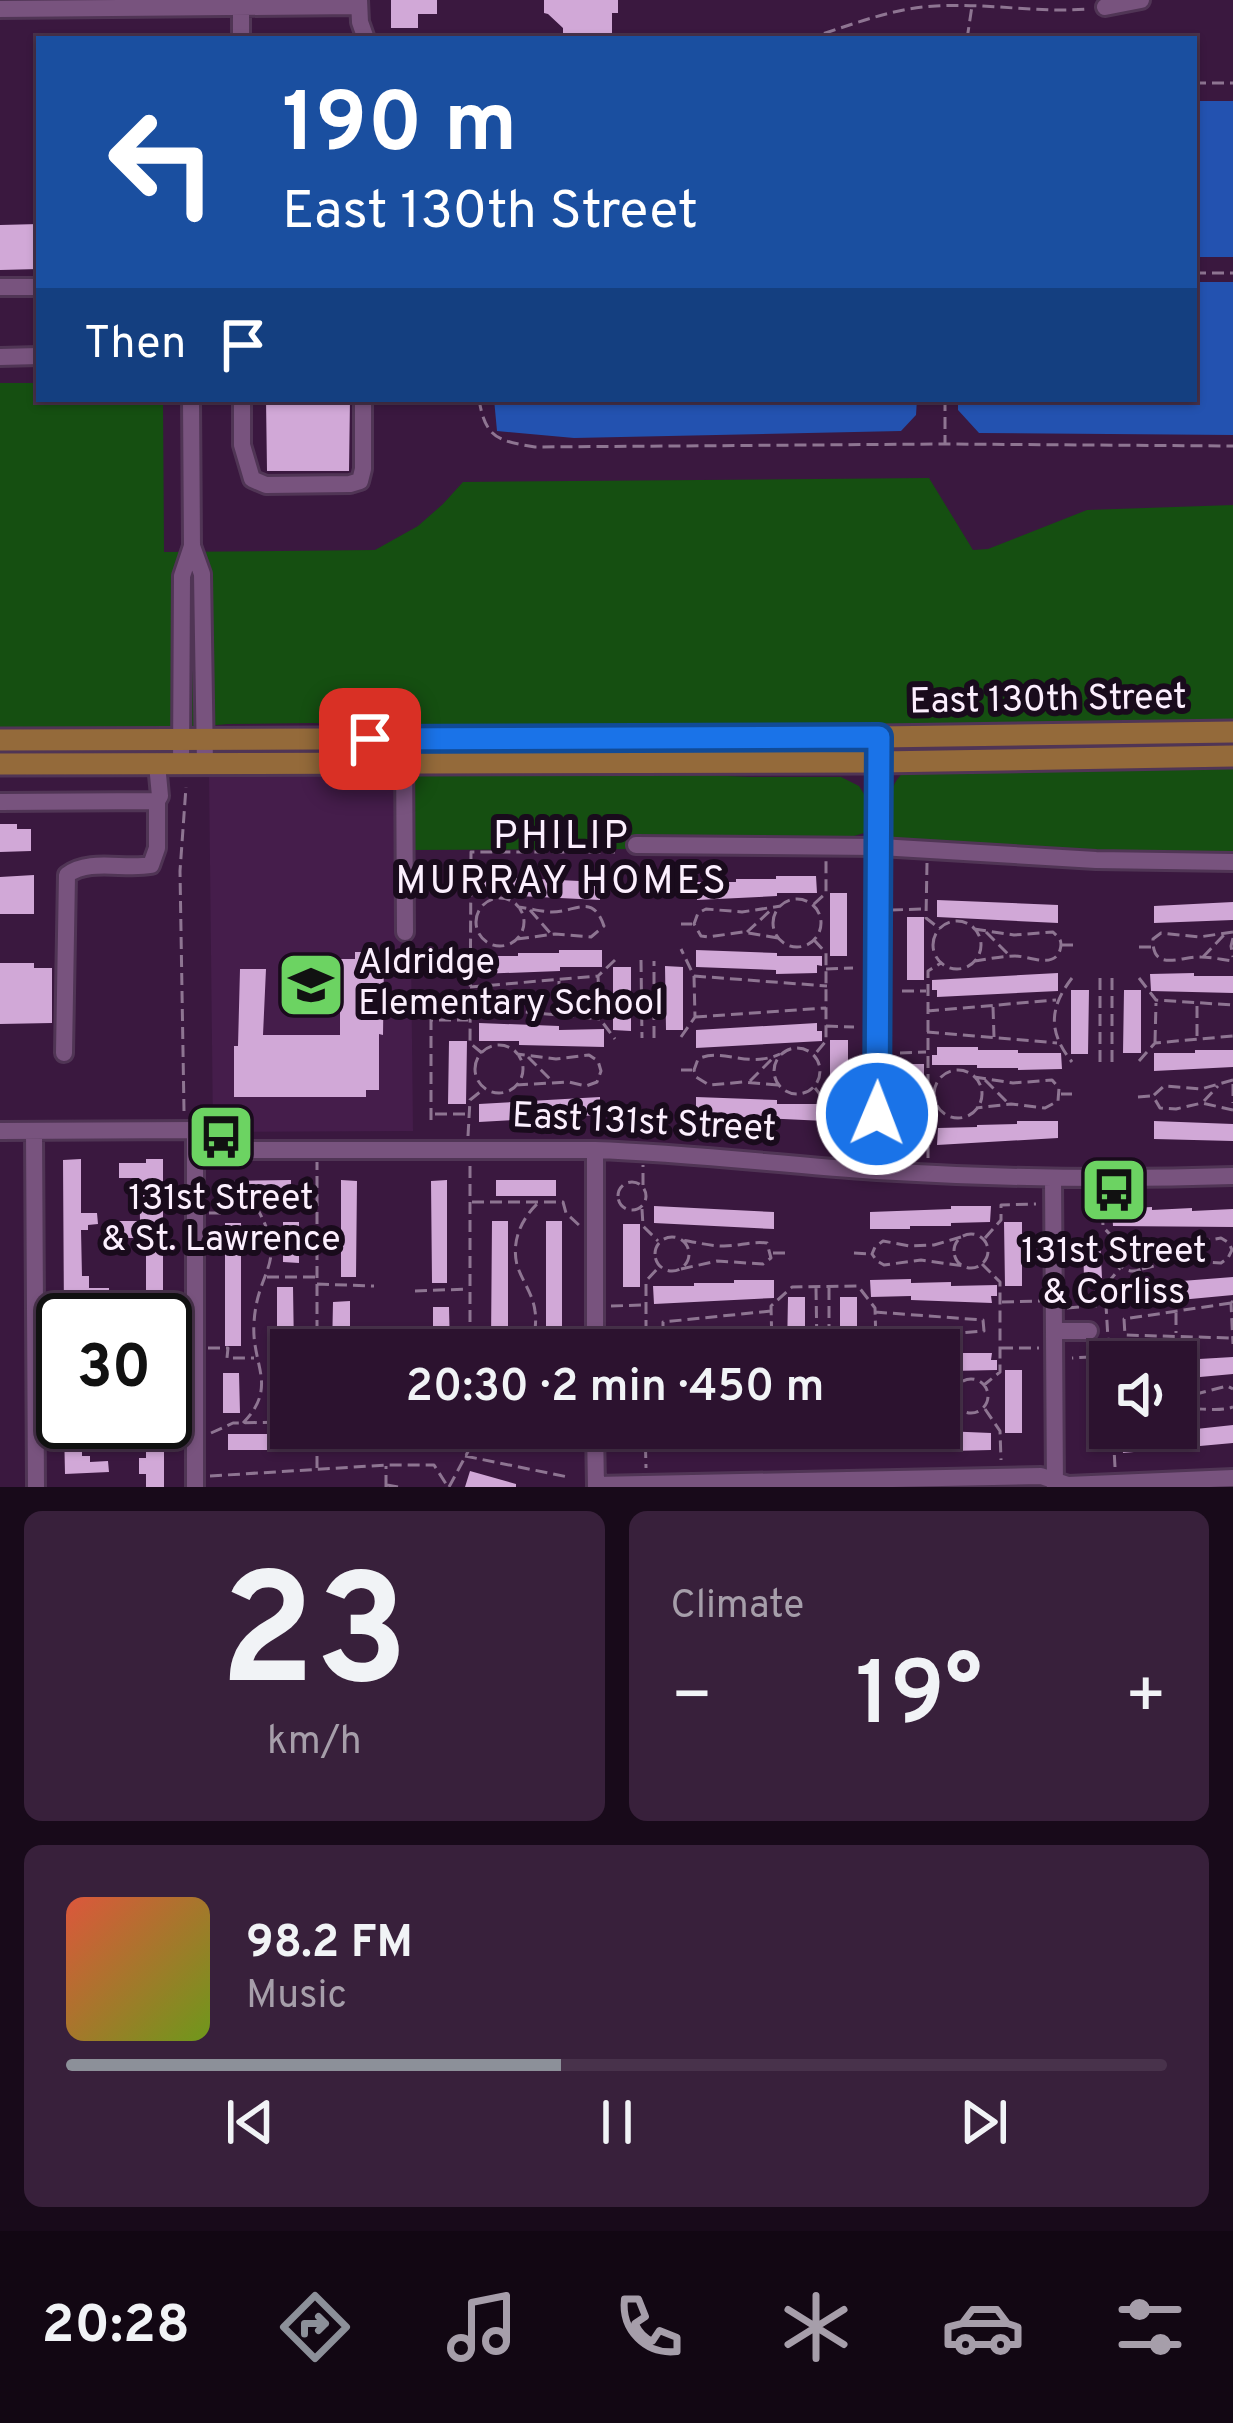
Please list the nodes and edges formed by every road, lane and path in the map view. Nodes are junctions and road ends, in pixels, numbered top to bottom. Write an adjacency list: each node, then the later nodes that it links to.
1 (1141, 0): 6 (street)
2 (359, 3): 5 (street); 9 (street)
3 (40, 4): 5 (street); 7 (street)
4 (972, 6): 6 (path); 10 (path); 11 (path)
5 (242, 7): 8 (street)
6 (1105, 7)
7 (0, 9)
8 (242, 36)
9 (364, 36)
10 (816, 36)
11 (967, 36)
12 (1233, 82): 13 (path)
13 (1197, 83)
14 (1197, 273): 15 (path)
15 (1233, 273)
16 (0, 287): 17 (street)
17 (36, 287)
18 (36, 356): 19 (street)
19 (0, 357)
20 (191, 402): 27 (street)
21 (242, 402): 22 (street)
22 (362, 402)
23 (480, 402): 25 (path)
24 (945, 402): 25 (path)
25 (945, 444): 26 (path)
26 (1233, 446)
27 (192, 546): 32 (street); 33 (street)
28 (1233, 732): 29 (main road, East 130th Street)
29 (879, 737): 30 (main road, East 130th Street); 35 (street)
30 (404, 738): 33 (main road, East 130th Street); 36 (street)
31 (0, 740): 32 (main road, East 130th Street)
32 (181, 740): 33 (main road, East 130th Street); 39 (street)
33 (205, 740): 40 (street)
34 (1233, 756): 35 (main road, East 130th Street)
35 (879, 762): 36 (main road, East 130th Street); 45 (street)
36 (404, 763): 40 (main road, East 130th Street); 65 (street)
37 (0, 764): 38 (main road, East 130th Street)
38 (158, 764): 39 (main road, East 130th Street); 42 (street)
39 (182, 764): 40 (main road, East 130th Street)
40 (205, 764)
41 (185, 788): 176 (path)
42 (157, 801): 43 (street); 138 (street)
43 (0, 802)
44 (636, 844): 45 (street)
45 (880, 847): 49 (street); 188 (street)
46 (614, 852): 57 (path)
47 (826, 852): 51 (path)
48 (927, 855): 55 (path)
49 (1233, 862)
50 (781, 906): 51 (path); 54 (path); 70 (path)
51 (812, 906): 72 (path)
52 (518, 907): 53 (path); 57 (path); 71 (path)
53 (529, 908): 61 (path); 67 (path)
54 (772, 909): 59 (path); 66 (path)
55 (926, 909): 56 (path); 62 (path)
56 (889, 910)
57 (473, 922): 71 (path); 98 (path)
58 (680, 924): 59 (path)
59 (694, 924): 66 (path)
60 (614, 925): 61 (path)
61 (604, 926): 67 (path)
62 (940, 929): 63 (path); 85 (path)
63 (974, 929): 64 (path); 84 (path)
64 (985, 931): 73 (path); 78 (path)
65 (405, 932)
66 (746, 933): 70 (path)
67 (552, 934): 71 (path)
68 (1226, 934): 69 (path); 76 (path); 79 (path)
69 (1233, 935): 80 (path)
70 (778, 938): 72 (path)
71 (517, 939)
72 (814, 939): 87 (path)
73 (1060, 945): 74 (path); 78 (path)
74 (1072, 945)
75 (1139, 947): 76 (path)
76 (1152, 947): 79 (path)
77 (681, 949): 89 (path)
78 (1009, 956): 84 (path)
79 (1203, 957): 80 (path)
80 (1233, 959)
81 (614, 960): 88 (path)
82 (641, 960): 95 (path)
83 (654, 961): 96 (path)
84 (975, 961): 85 (path)
85 (941, 963): 101 (path)
86 (853, 968): 87 (path)
87 (826, 969): 97 (path)
88 (598, 976): 94 (path); 118 (path)
89 (694, 976): 97 (path); 117 (path)
90 (1072, 978): 105 (path)
91 (1100, 978): 99 (path)
92 (1112, 978): 100 (path)
93 (1139, 978): 106 (path)
94 (560, 979): 98 (path); 115 (path)
95 (641, 982): 96 (path); 103 (path)
96 (654, 982): 104 (path)
97 (827, 986): 113 (path)
98 (470, 987): 112 (path)
99 (1100, 988): 100 (path); 107 (path)
100 (1112, 988): 109 (path)
101 (928, 991): 102 (path); 114 (path)
102 (902, 992)
103 (642, 1000): 104 (path); 119 (path)
104 (654, 1000): 116 (path)
105 (1055, 1000): 110 (path); 135 (path)
106 (1156, 1000): 108 (path); 136 (path)
107 (1100, 1002): 109 (path); 121 (path)
108 (1197, 1002): 111 (path); 134 (path)
109 (1112, 1003): 122 (path)
110 (993, 1005): 114 (path); 128 (path)
111 (1233, 1005)
112 (470, 1007): 115 (path); 120 (path)
113 (826, 1008): 117 (path); 123 (path)
114 (927, 1011): 125 (path)
115 (560, 1015): 118 (path)
116 (654, 1017): 119 (path); 130 (path)
117 (695, 1017): 127 (path)
118 (600, 1018): 133 (path)
119 (642, 1018): 129 (path)
120 (470, 1020): 139 (path); 177 (path)
121 (1100, 1021): 122 (path); 131 (path)
122 (1112, 1021): 132 (path)
123 (826, 1026): 124 (path); 143 (path)
124 (854, 1027)
125 (928, 1032): 128 (path); 137 (path)
126 (1233, 1036): 134 (path)
127 (681, 1037)
128 (994, 1037): 135 (path)
129 (643, 1038)
130 (654, 1038)
131 (1100, 1038): 132 (path); 145 (path)
132 (1112, 1038): 146 (path)
133 (614, 1039)
134 (1197, 1040): 136 (path)
135 (1057, 1043): 148 (path)
136 (1155, 1043): 147 (path)
137 (928, 1052): 140 (path); 149 (path)
138 (64, 1053)
139 (482, 1053): 141 (path); 164 (path)
140 (900, 1053)
141 (517, 1054): 144 (path); 160 (path)
142 (777, 1055): 143 (path); 151 (path); 158 (path); 161 (path)
143 (814, 1055): 163 (path)
144 (527, 1056): 152 (path); 157 (path)
145 (1100, 1061)
146 (1112, 1061)
147 (1138, 1061)
148 (1072, 1062)
149 (928, 1066): 154 (path); 167 (path)
150 (681, 1070): 151 (path)
151 (694, 1070): 158 (path)
152 (601, 1071): 153 (path); 157 (path)
153 (615, 1071)
154 (941, 1077): 155 (path); 167 (path)
155 (974, 1077): 156 (path); 173 (path)
156 (983, 1079): 165 (path); 171 (path)
157 (554, 1082): 160 (path)
158 (749, 1082): 161 (path)
159 (1233, 1082): 162 (path); 172 (path)
160 (516, 1085): 164 (path)
161 (778, 1085): 163 (path)
162 (1220, 1085): 168 (path); 170 (path)
163 (814, 1086): 174 (path)
164 (485, 1088): 177 (path)
165 (1059, 1094): 166 (path); 171 (path)
166 (1072, 1094)
167 (931, 1095): 175 (path); 178 (path)
168 (1153, 1096): 169 (path); 170 (path)
169 (1138, 1097)
170 (1202, 1103): 172 (path)
171 (1009, 1104): 173 (path)
172 (1233, 1107)
173 (976, 1108): 175 (path)
174 (865, 1110)
175 (941, 1111): 178 (path)
176 (184, 1112)
177 (469, 1114): 181 (path)
178 (928, 1123): 185 (path)
179 (0, 1131): 180 (street)
180 (34, 1131): 182 (street); 300 (street)
181 (468, 1138)
182 (195, 1150): 183 (street, East 131st Street); 296 (street)
183 (595, 1150): 188 (street, East 131st Street); 253 (street)
184 (317, 1160): 195 (path)
185 (928, 1160)
186 (470, 1161): 196 (path)
187 (643, 1161): 191 (path)
188 (877, 1171): 190 (street, East 131st Street)
189 (1233, 1176): 190 (street, East 131st Street)
190 (1053, 1178): 260 (street)
191 (643, 1187): 194 (path); 202 (path)
192 (1102, 1187): 214 (path)
193 (604, 1195): 194 (path)
194 (619, 1195): 202 (path)
195 (318, 1202): 200 (path); 231 (path)
196 (470, 1202): 197 (path); 235 (path)
197 (517, 1202): 198 (path); 207 (path)
198 (539, 1202): 204 (path); 207 (path)
199 (254, 1203): 200 (path); 205 (path); 206 (path)
200 (267, 1203): 206 (path)
201 (1041, 1204): 210 (path)
202 (642, 1205): 213 (path)
203 (574, 1211): 204 (path)
204 (565, 1212): 208 (path)
205 (205, 1213)
206 (260, 1213): 230 (path)
207 (526, 1214): 252 (path)
208 (581, 1228)
209 (961, 1237): 210 (path); 215 (path); 225 (path)
210 (984, 1239): 224 (path)
211 (681, 1240): 213 (path); 218 (path); 228 (path)
212 (1142, 1240): 214 (path); 216 (path); 229 (path)
213 (660, 1242): 226 (path)
214 (1119, 1244): 227 (path)
215 (934, 1245): 221 (path); 222 (path)
216 (1170, 1246): 217 (path); 223 (path)
217 (1232, 1250): 223 (path)
218 (771, 1253): 219 (path); 228 (path)
219 (789, 1253)
220 (854, 1253): 221 (path)
221 (872, 1253): 222 (path)
222 (921, 1260): 225 (path)
223 (1184, 1260): 229 (path)
224 (982, 1264): 225 (path); 238 (path)
225 (964, 1266)
226 (659, 1267): 228 (path); 240 (path)
227 (1121, 1267): 229 (path); 243 (path)
228 (681, 1269)
229 (1142, 1269)
230 (267, 1277): 231 (path); 268 (path)
231 (317, 1280): 232 (path); 250 (path)
232 (374, 1286)
233 (816, 1286): 234 (path); 244 (path); 245 (path)
234 (829, 1286): 242 (path); 247 (path)
235 (470, 1289): 236 (path); 251 (path)
236 (415, 1292)
237 (1041, 1301): 238 (path)
238 (1000, 1302): 266 (path)
239 (1232, 1302): 246 (path); 264 (path)
240 (645, 1304): 241 (path); 254 (path)
241 (604, 1306)
242 (829, 1307): 244 (path); 248 (path)
243 (1106, 1307)
244 (816, 1308): 249 (path)
245 (771, 1311): 255 (path); 256 (path)
246 (1175, 1311): 263 (path); 263 (path)
247 (874, 1312): 259 (path); 262 (path)
248 (829, 1324): 249 (path); 258 (path)
249 (816, 1325): 257 (path)
250 (317, 1329)
251 (470, 1329)
252 (535, 1329)
253 (595, 1329)
254 (646, 1329)
255 (663, 1329)
256 (772, 1329)
257 (816, 1329)
258 (829, 1329)
259 (875, 1329)
260 (1054, 1331): 261 (street); 297 (street)
261 (1089, 1331)
262 (960, 1333)
263 (1176, 1336): 264 (path)
264 (1233, 1341)
265 (206, 1348): 268 (path)
266 (1000, 1348): 267 (path); 270 (path)
267 (1041, 1348)
268 (257, 1358): 276 (path)
269 (960, 1383): 270 (path)
270 (984, 1385): 273 (path)
271 (1233, 1389): 272 (path)
272 (1197, 1393)
273 (984, 1407): 279 (path); 290 (path)
274 (1197, 1408): 275 (path)
275 (1233, 1408)
276 (256, 1409): 280 (path); 281 (path)
277 (960, 1409): 279 (path)
278 (960, 1412): 279 (path)
279 (963, 1412)
280 (243, 1423): 281 (path); 282 (path)
281 (268, 1423)
282 (206, 1436)
283 (316, 1449): 291 (path)
284 (470, 1449): 288 (path)
285 (595, 1449): 299 (street)
286 (645, 1449): 292 (path)
287 (1114, 1449): 293 (path)
288 (466, 1456): 294 (path); 302 (path)
289 (386, 1465): 291 (path); 298 (path); 302 (path)
290 (1002, 1468)
291 (316, 1469): 296 (path)
292 (646, 1475)
293 (1116, 1475)
294 (568, 1477)
295 (1233, 1478): 297 (street)
296 (200, 1481)
297 (1055, 1485): 299 (street)
298 (386, 1486): 301 (path)
299 (596, 1486)
300 (36, 1487)
301 (398, 1487)
302 (448, 1487)

